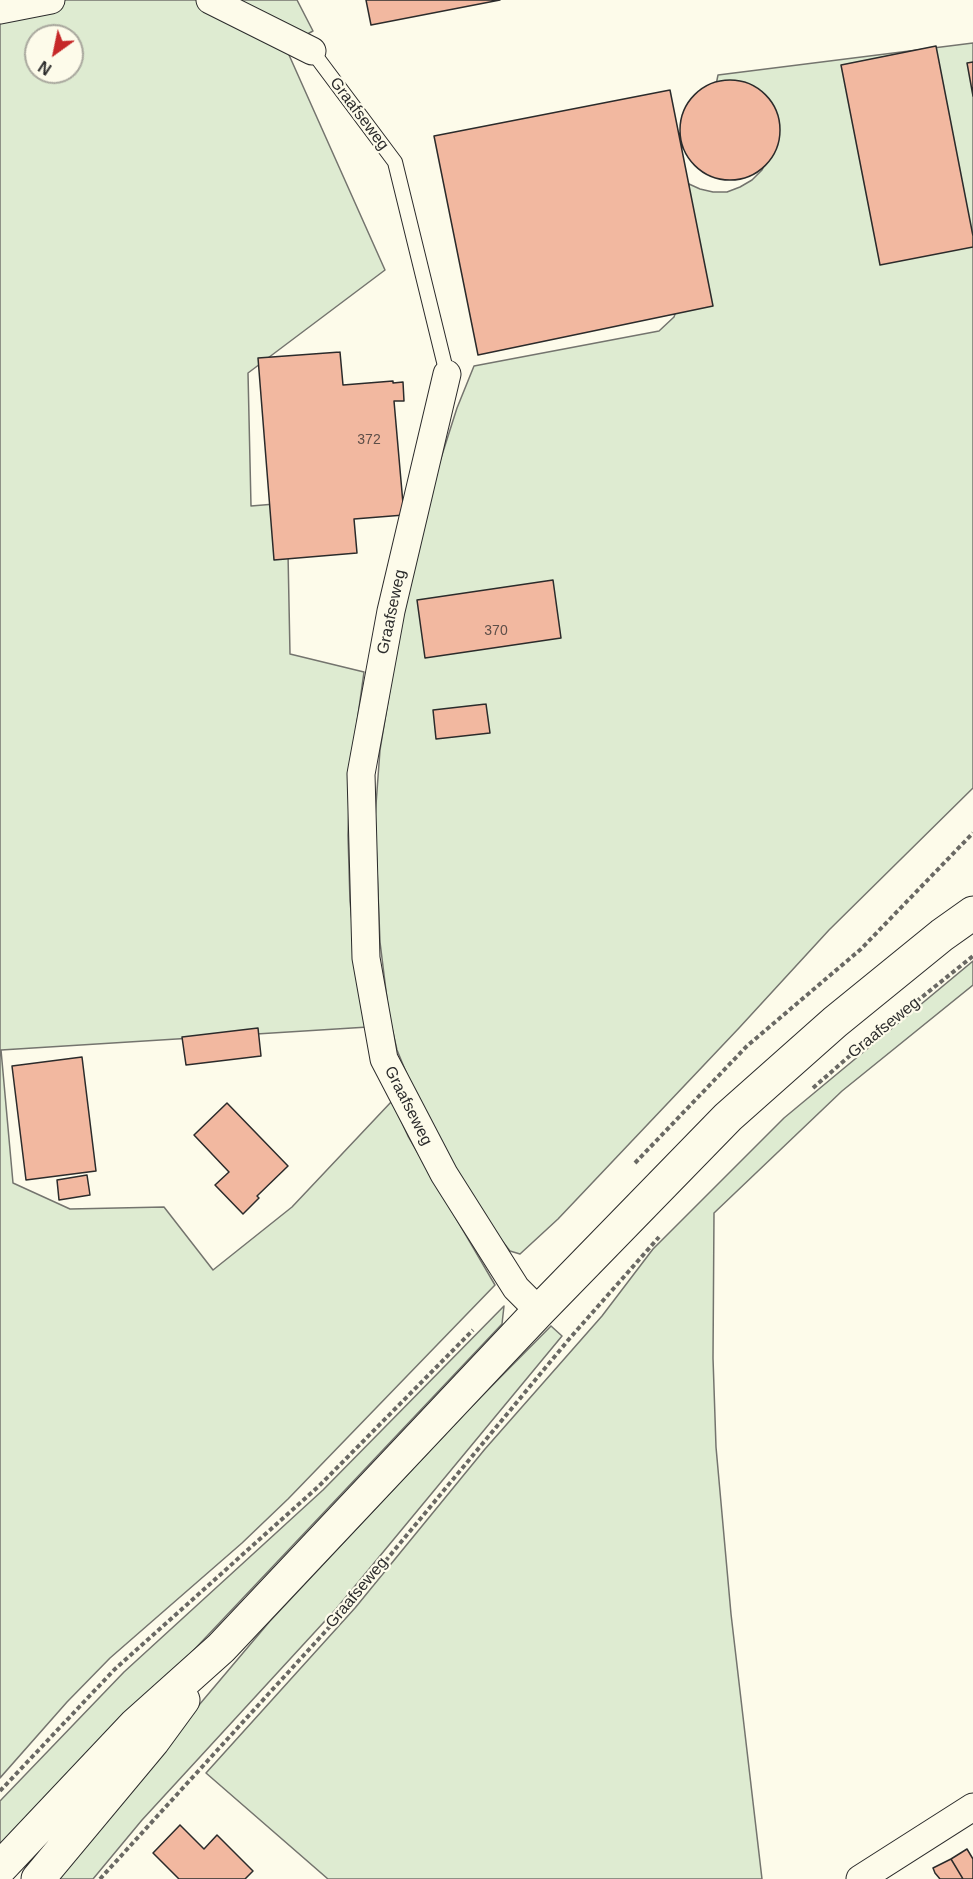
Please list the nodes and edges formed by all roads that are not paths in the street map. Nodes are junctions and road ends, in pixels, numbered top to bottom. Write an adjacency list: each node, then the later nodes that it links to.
1 (51, 0): 3 (street)
2 (210, 0): 4 (street, Graafseweg)
3 (0, 10)
4 (312, 51): 5 (lane, Graafseweg)
5 (447, 374): 7 (street, Graafseweg)
6 (973, 913): 7 (main road)
7 (539, 1311): 8 (main road)
8 (221, 1648): 10 (main road); 11 (main road)
9 (973, 1807): 12 (street)
10 (0, 1868)
11 (38, 1879)
12 (860, 1879)

